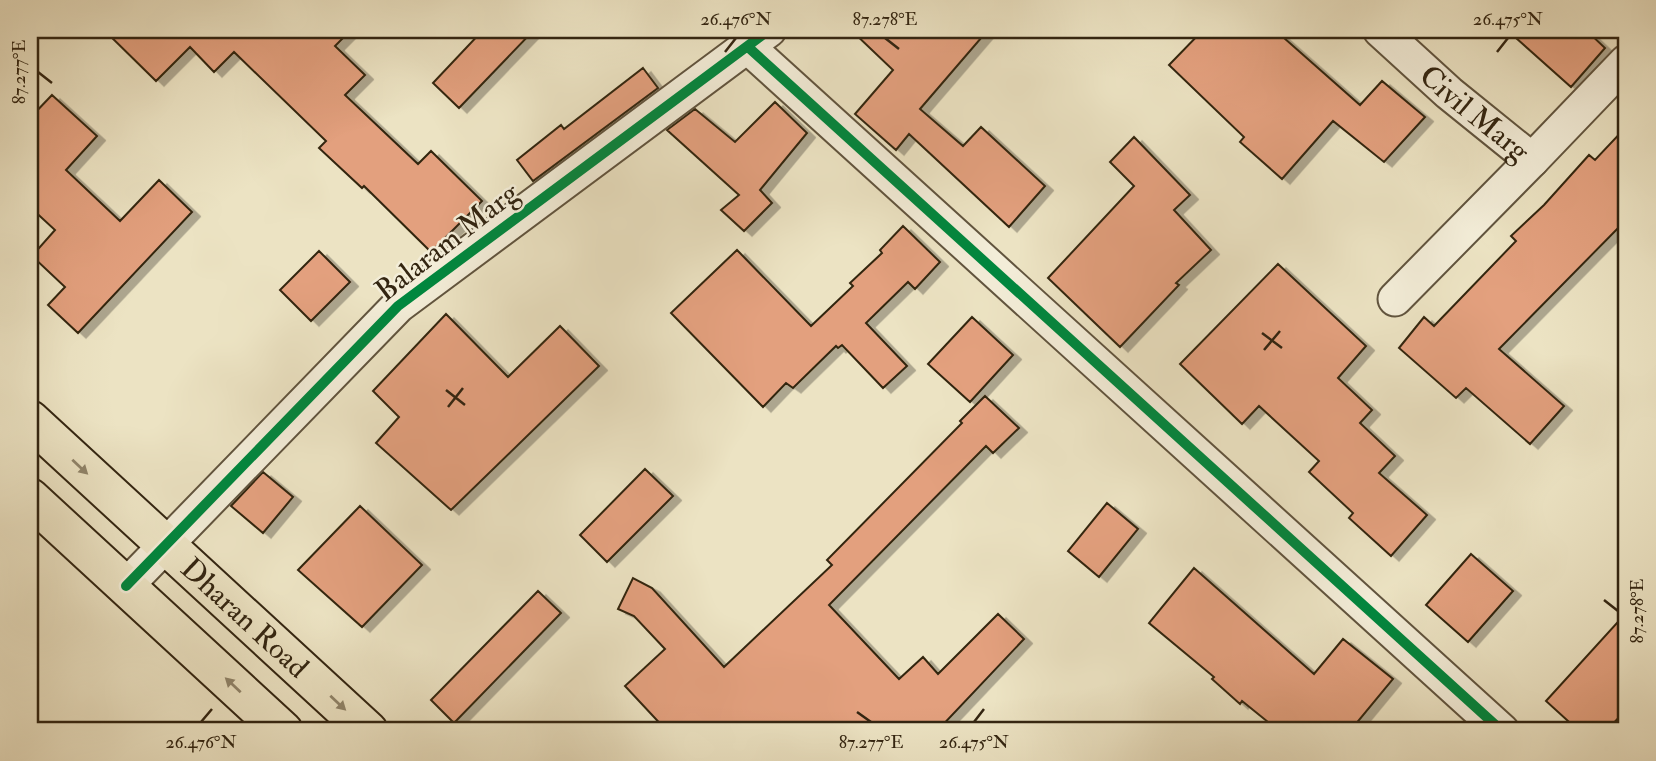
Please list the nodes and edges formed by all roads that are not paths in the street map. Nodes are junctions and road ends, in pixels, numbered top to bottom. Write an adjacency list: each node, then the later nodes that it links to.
1 (1380, 30): 4 (street, Civil Marg)
2 (759, 38): 8 (street, Balaram Marg); 12 (street)
3 (1626, 62): 4 (street, Civil Marg)
4 (1532, 160): 5 (street)
5 (1395, 299)
6 (30, 421): 8 (main road, Dharan Road, one-way to 8)
7 (30, 498): 9 (main road, Dharan Road)
8 (165, 545): 9 (street, Balaram Marg); 11 (main road, Dharan Road, one-way to 11)
9 (126, 586): 10 (main road, Dharan Road, one-way to 9)
10 (283, 731)
11 (368, 731)
12 (1502, 731)

